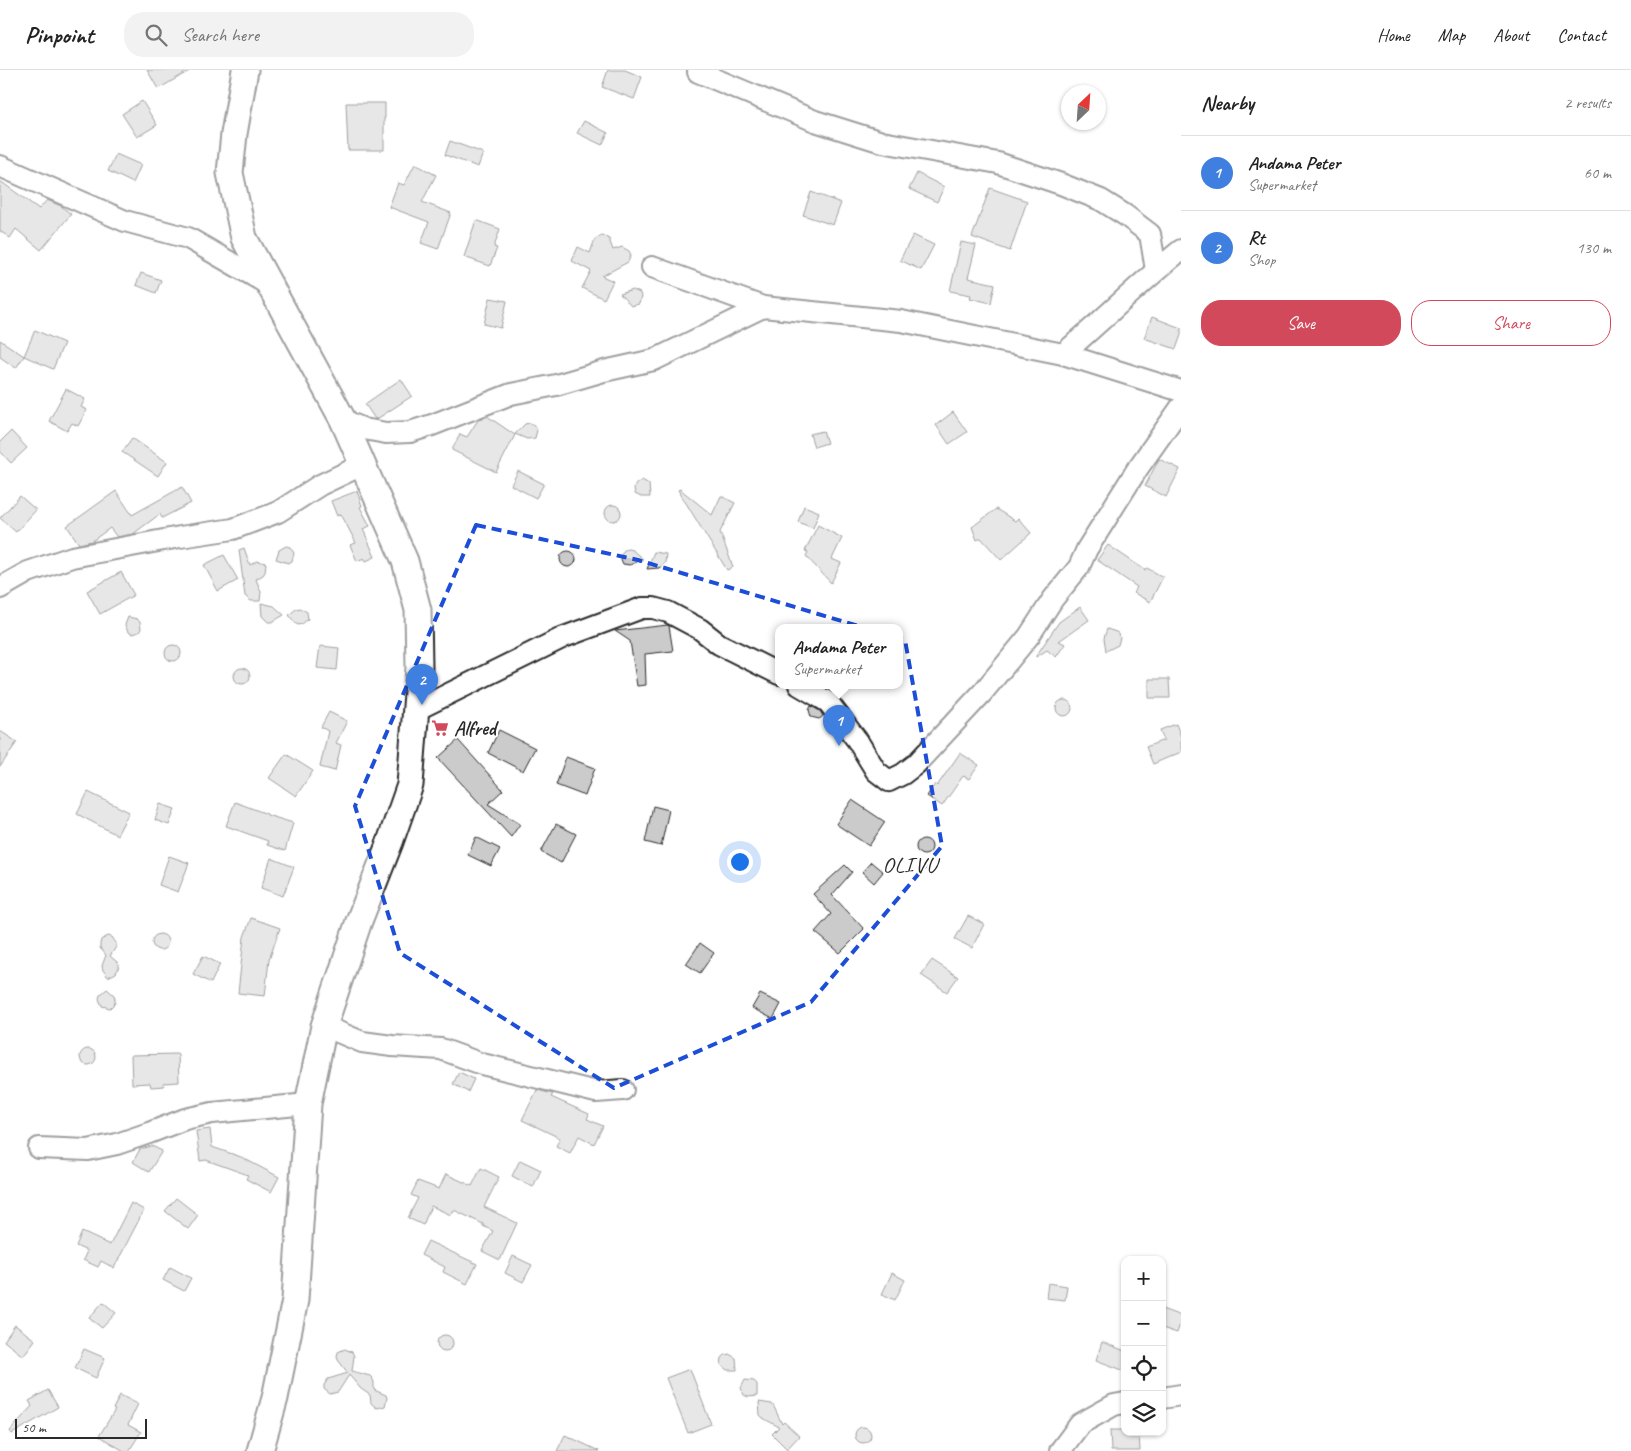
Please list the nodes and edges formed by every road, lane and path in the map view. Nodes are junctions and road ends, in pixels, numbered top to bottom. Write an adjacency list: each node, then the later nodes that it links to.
1 (245, 70): 7 (street)
2 (698, 72): 6 (street)
3 (0, 166): 7 (street)
4 (1181, 250): 6 (street)
5 (652, 267): 8 (street)
6 (1156, 270): 9 (street)
7 (271, 286): 12 (street)
8 (763, 307): 9 (street); 12 (street)
9 (1063, 354): 10 (street)
10 (1181, 392)
11 (1181, 407): 16 (street)
12 (343, 420): 13 (street)
13 (362, 465): 14 (street); 17 (street)
14 (0, 588)
15 (775, 672): 17 (street)
16 (806, 689)
17 (416, 710): 18 (street)
18 (324, 1026): 19 (street); 20 (street)
19 (624, 1090)
20 (308, 1104): 21 (street); 25 (street)
21 (39, 1148)
22 (1181, 1395): 23 (street)
23 (1166, 1397)
24 (1121, 1404): 26 (street)
25 (260, 1451)
26 (1060, 1451)

